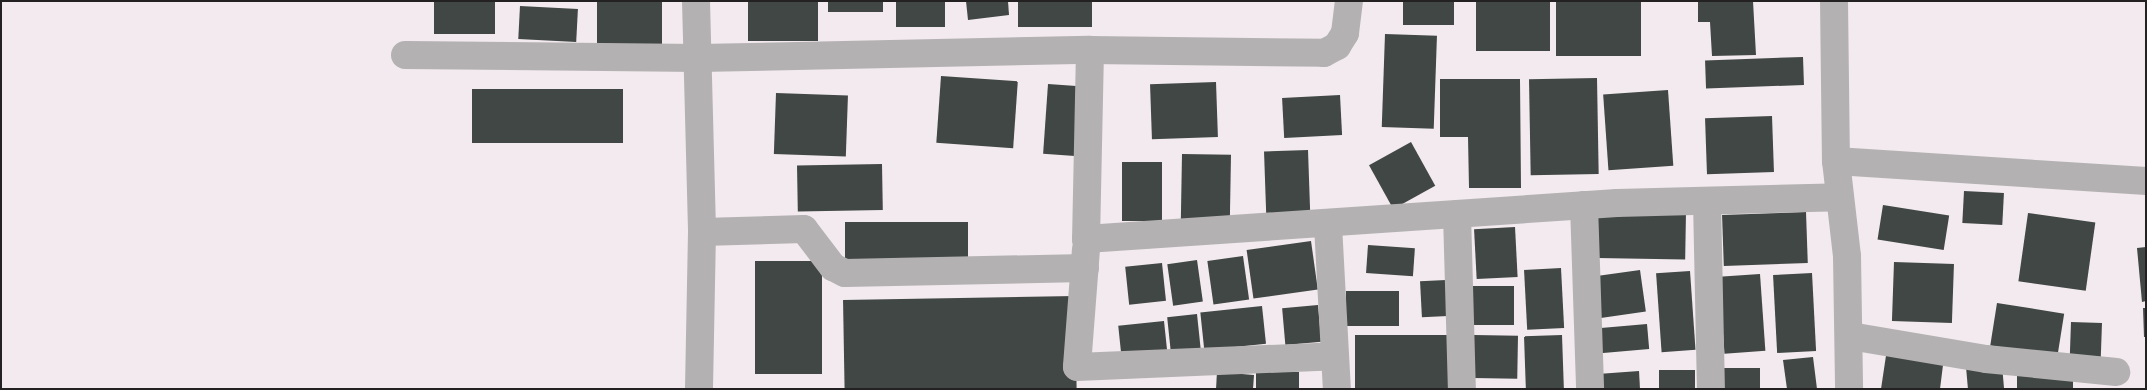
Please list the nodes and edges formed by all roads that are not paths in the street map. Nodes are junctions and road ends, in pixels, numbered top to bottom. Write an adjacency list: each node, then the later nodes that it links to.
1 (696, 1): 6 (street)
2 (1349, 1): 4 (street)
3 (1834, 1): 7 (street)
4 (1090, 50): 6 (street); 15 (street)
5 (404, 55): 6 (street)
6 (698, 58): 14 (street)
7 (1836, 161): 8 (street); 9 (street)
8 (2146, 181)
9 (1840, 197): 10 (street); 17 (street)
10 (1707, 201): 11 (street); 24 (street)
11 (1584, 205): 12 (street); 23 (street)
12 (1457, 214): 13 (street); 22 (street)
13 (1328, 225): 15 (street); 18 (street)
14 (702, 232): 16 (street); 20 (street)
15 (1086, 239): 16 (street)
16 (1085, 268): 18 (street)
17 (1850, 336): 19 (street); 25 (street)
18 (1335, 356): 21 (street)
19 (2116, 372)
20 (699, 389)
21 (1337, 389)
22 (1462, 389)
23 (1590, 389)
24 (1711, 389)
25 (1849, 389)

